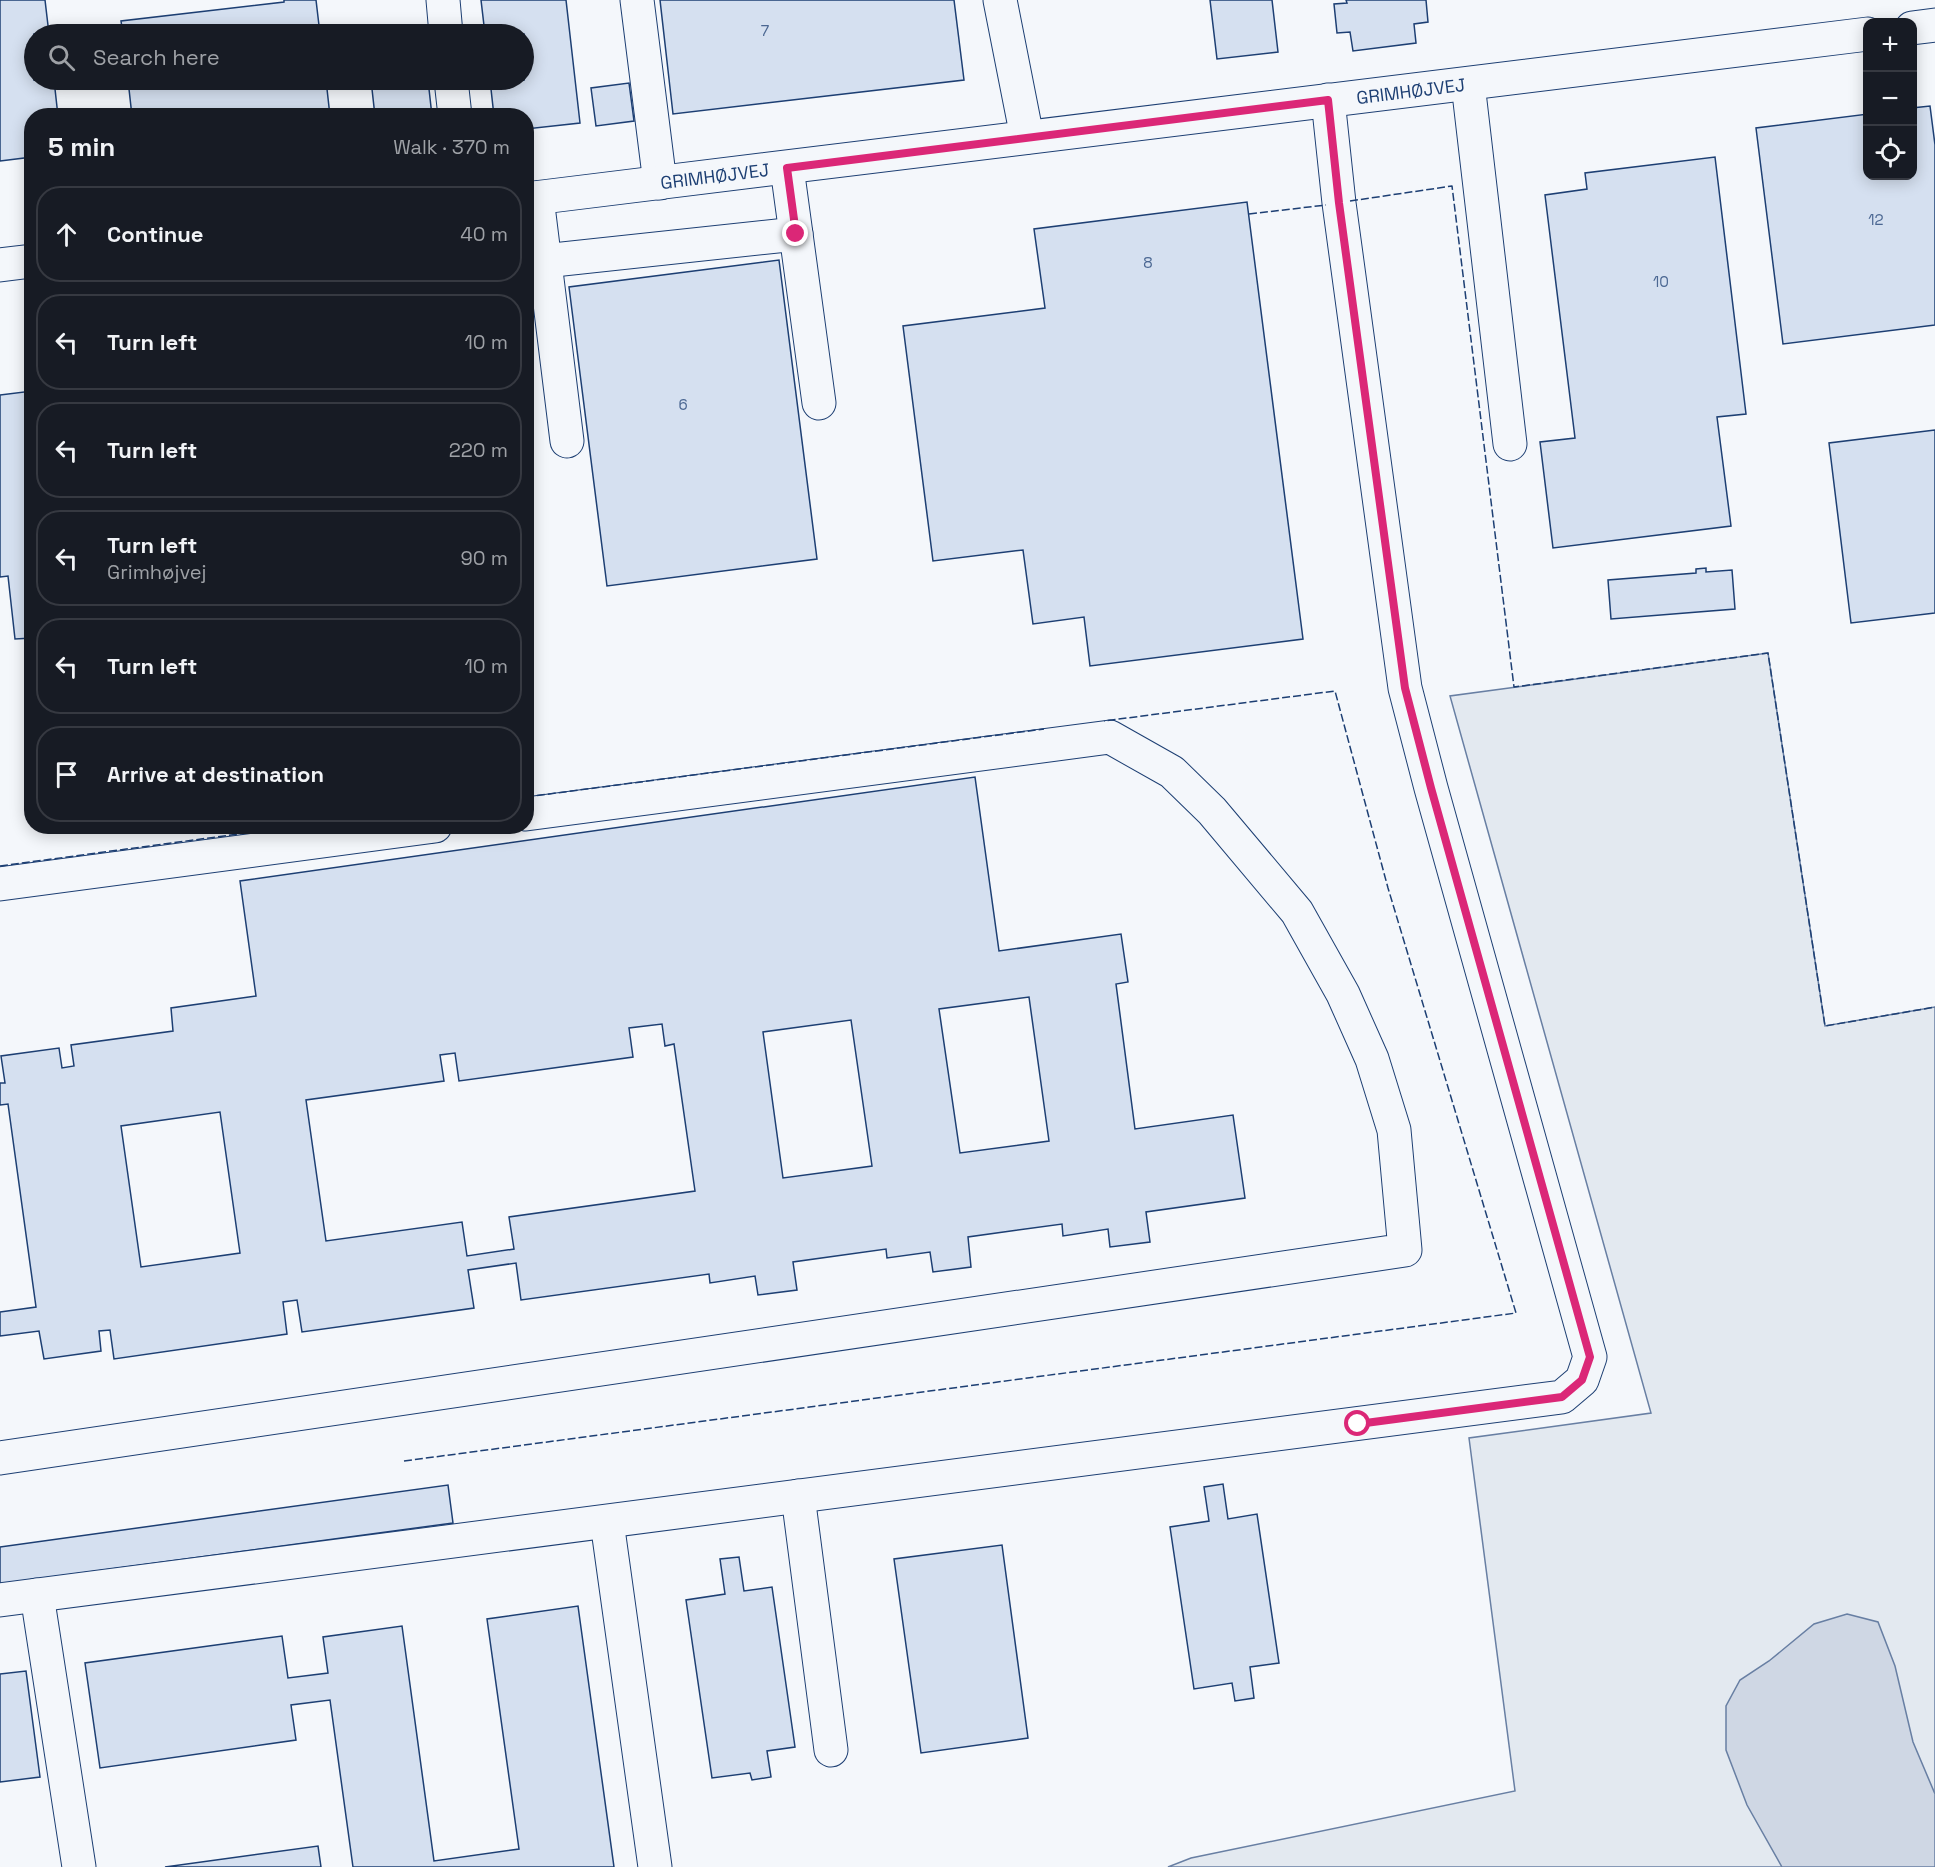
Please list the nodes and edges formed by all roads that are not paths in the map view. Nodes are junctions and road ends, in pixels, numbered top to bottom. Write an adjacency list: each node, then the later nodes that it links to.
1 (443, 0): 4 (street)
2 (637, 0): 14 (street)
3 (1000, 0): 12 (street)
4 (445, 24)
5 (1935, 25): 6 (street)
6 (1917, 27)
7 (1863, 35): 8 (street, GRIMHØJVEJ)
8 (1468, 84): 10 (street, GRIMHØJVEJ); 23 (street)
9 (452, 90): 11 (street)
10 (1328, 100): 12 (street, GRIMHØJVEJ); 28 (street)
11 (454, 108)
12 (1027, 138): 13 (street, GRIMHØJVEJ)
13 (787, 168): 14 (street, GRIMHØJVEJ); 17 (street)
14 (660, 183): 15 (street, GRIMHØJVEJ)
15 (534, 199)
16 (534, 209): 18 (street)
17 (796, 234): 18 (street); 21 (street)
18 (544, 261): 22 (street)
19 (24, 262): 20 (street)
20 (0, 265)
21 (819, 403)
22 (567, 441)
23 (1510, 444)
24 (534, 813): 27 (street)
25 (375, 834): 26 (street)
26 (0, 884)
27 (0, 1458)
28 (798, 1496): 29 (street); 32 (street)
29 (607, 1522): 30 (street); 34 (street)
30 (37, 1595): 31 (street); 33 (street)
31 (0, 1600)
32 (831, 1749)
33 (79, 1867)
34 (655, 1867)

